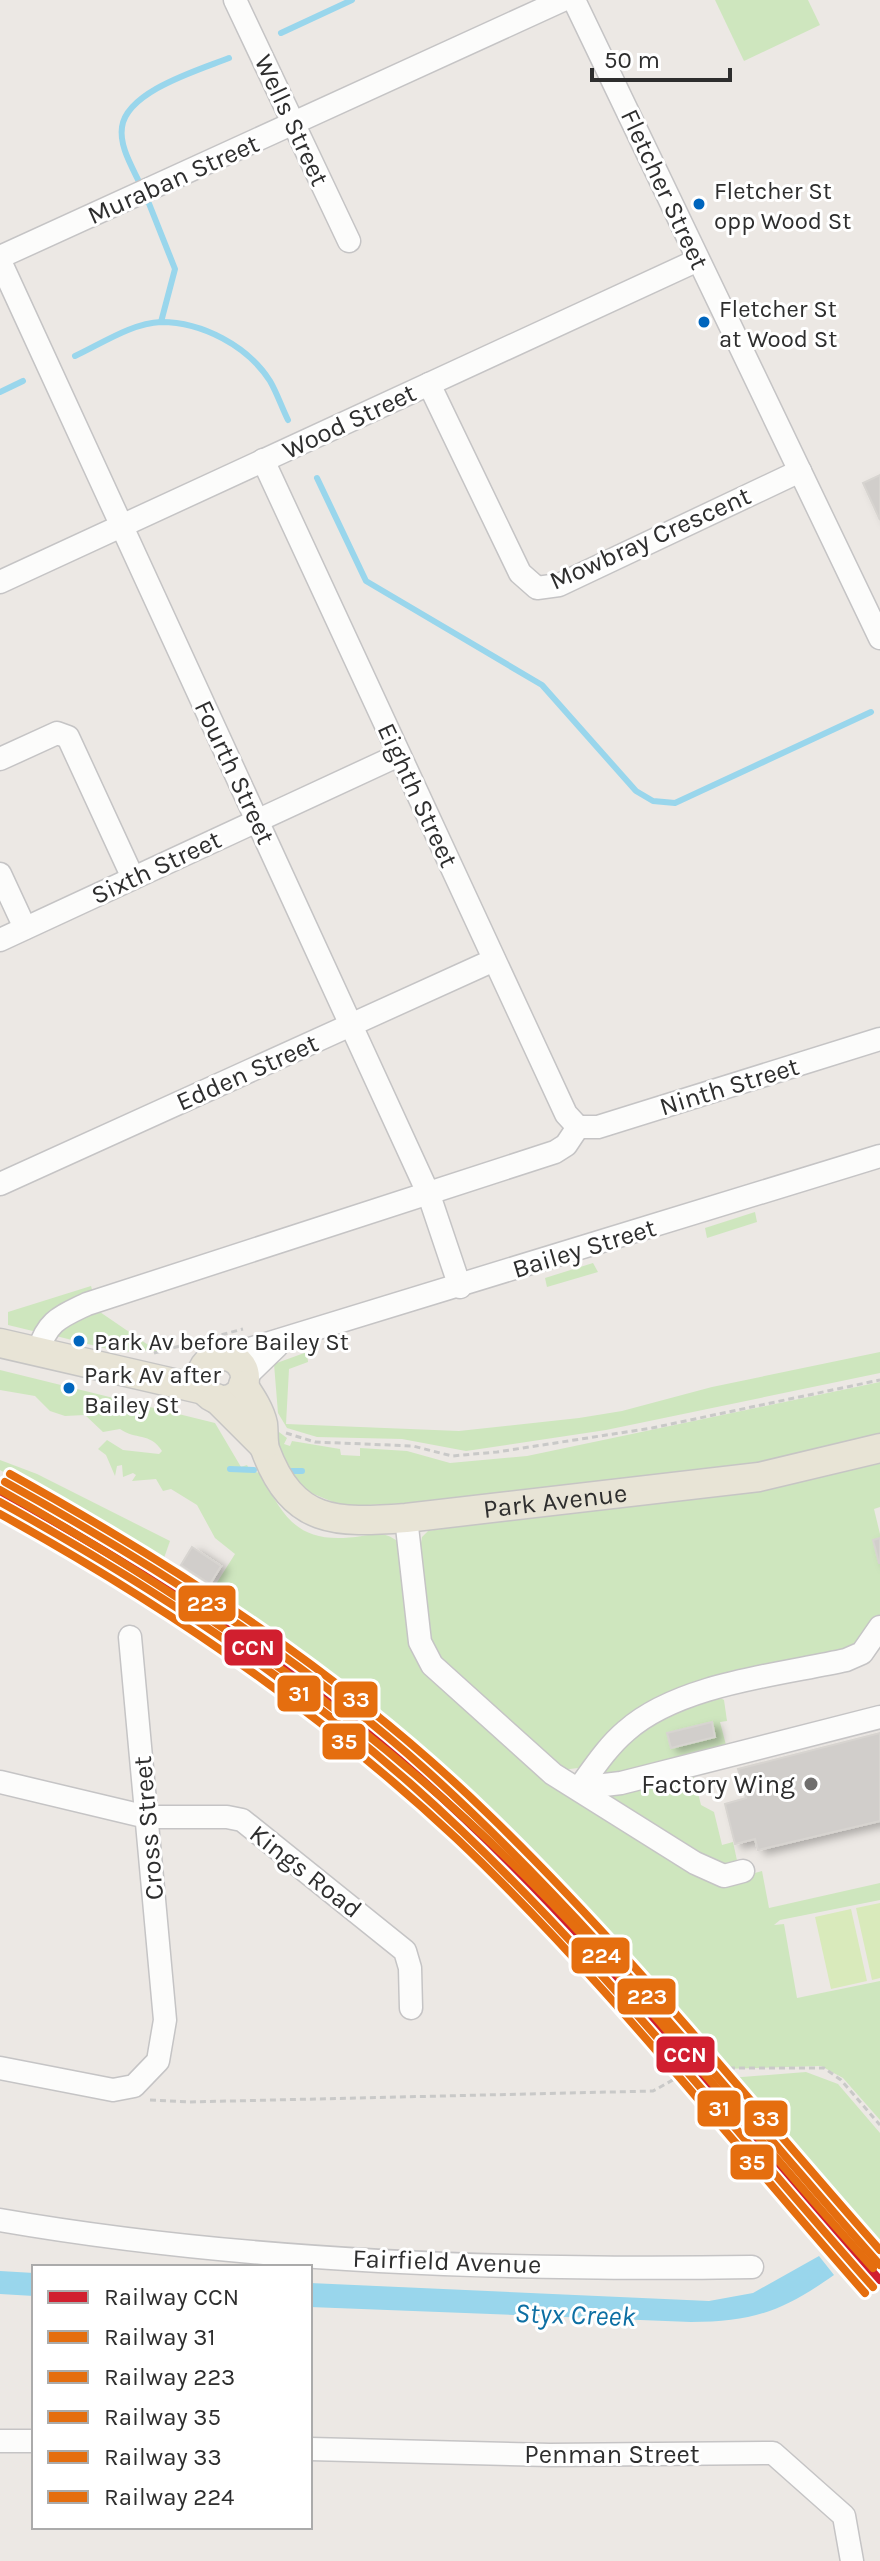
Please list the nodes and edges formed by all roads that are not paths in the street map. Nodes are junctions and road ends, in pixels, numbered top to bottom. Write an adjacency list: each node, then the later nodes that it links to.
1 (235, 0): 4 (street, Wells Street)
2 (563, 0): 4 (street, Muraban Street)
3 (574, 0): 7 (street, Fletcher Street)
4 (294, 124): 5 (street, Wells Street); 6 (street, Muraban Street)
5 (349, 241)
6 (0, 259): 11 (street, Fourth Street)
7 (698, 260): 8 (street, Wood Street); 10 (street, Fletcher Street)
8 (429, 384): 9 (street, Wood Street); 10 (street, Mowbray Crescent)
9 (263, 460): 11 (street, Wood Street); 15 (street, Eighth Street)
10 (800, 471): 13 (street, Fletcher Street)
11 (122, 526): 12 (street, Wood Street); 17 (street, Fourth Street)
12 (0, 582)
13 (874, 608): 14 (street, Fletcher Street)
14 (880, 638)
15 (399, 755): 17 (street, Sixth Street); 22 (street, Eighth Street)
16 (0, 759): 19 (street)
17 (258, 820): 19 (street, Sixth Street); 23 (street, Fourth Street)
18 (0, 874): 20 (street)
19 (133, 878): 20 (street, Sixth Street)
20 (25, 928): 21 (street, Sixth Street)
21 (0, 940)
22 (494, 960): 23 (street, Edden Street); 25 (street, Eighth Street)
23 (351, 1025): 27 (street, Edden Street); 28 (street, Fourth Street)
24 (880, 1039): 25 (street, Ninth Street)
25 (578, 1127): 28 (street)
26 (880, 1156): 29 (street, Bailey Street)
27 (0, 1184)
28 (429, 1195): 29 (street, Fourth Street); 31 (street)
29 (460, 1287): 32 (street, Bailey Street)
30 (1, 1344): 31 (main road)
31 (38, 1352): 32 (main road)
32 (223, 1379): 34 (main road, Park Avenue)
33 (880, 1448): 34 (main road, Park Avenue)
34 (406, 1518): 40 (street)
35 (880, 1627): 37 (street)
36 (130, 1637): 41 (street, Cross Street)
37 (871, 1654): 40 (street)
38 (880, 1717): 40 (street)
39 (0, 1782): 41 (street, Kings Road)
40 (579, 1788): 42 (street)
41 (147, 1817): 43 (street, Kings Road); 44 (street, Cross Street)
42 (743, 1871)
43 (411, 2008)
44 (0, 2068)
45 (0, 2220): 46 (street, Fairfield Avenue)
46 (752, 2267)
47 (0, 2441): 48 (street)
48 (32, 2441)
49 (312, 2449): 50 (street, Penman Street)
50 (852, 2561)

